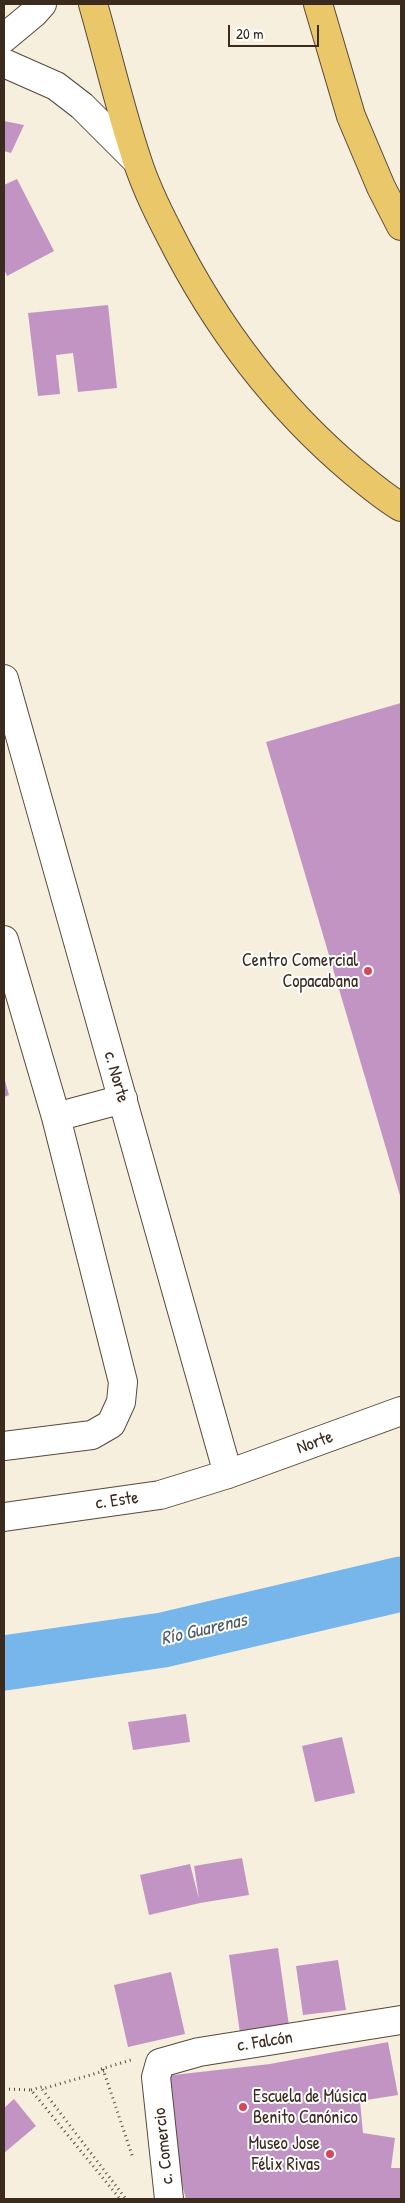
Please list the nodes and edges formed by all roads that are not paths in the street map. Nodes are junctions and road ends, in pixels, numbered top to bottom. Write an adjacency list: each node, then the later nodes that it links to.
1 (42, 4): 4 (street)
2 (93, 4): 6 (main road)
3 (318, 4): 7 (main road)
4 (4, 38)
5 (4, 63): 6 (street)
6 (137, 161): 8 (main road)
7 (401, 226)
8 (401, 508)
9 (4, 679): 10 (street, c. Norte)
10 (13, 745): 12 (street, c. Norte)
11 (4, 940): 13 (street)
12 (123, 1100): 13 (street); 16 (street, c. Norte)
13 (56, 1117): 15 (street)
14 (401, 1411): 16 (street, Norte)
15 (4, 1446)
16 (228, 1474): 17 (street, c. Este)
17 (4, 1517)
18 (401, 2020): 19 (street, c. Falcón)
19 (158, 2094): 20 (street, c. Comercio)
20 (169, 2199)

